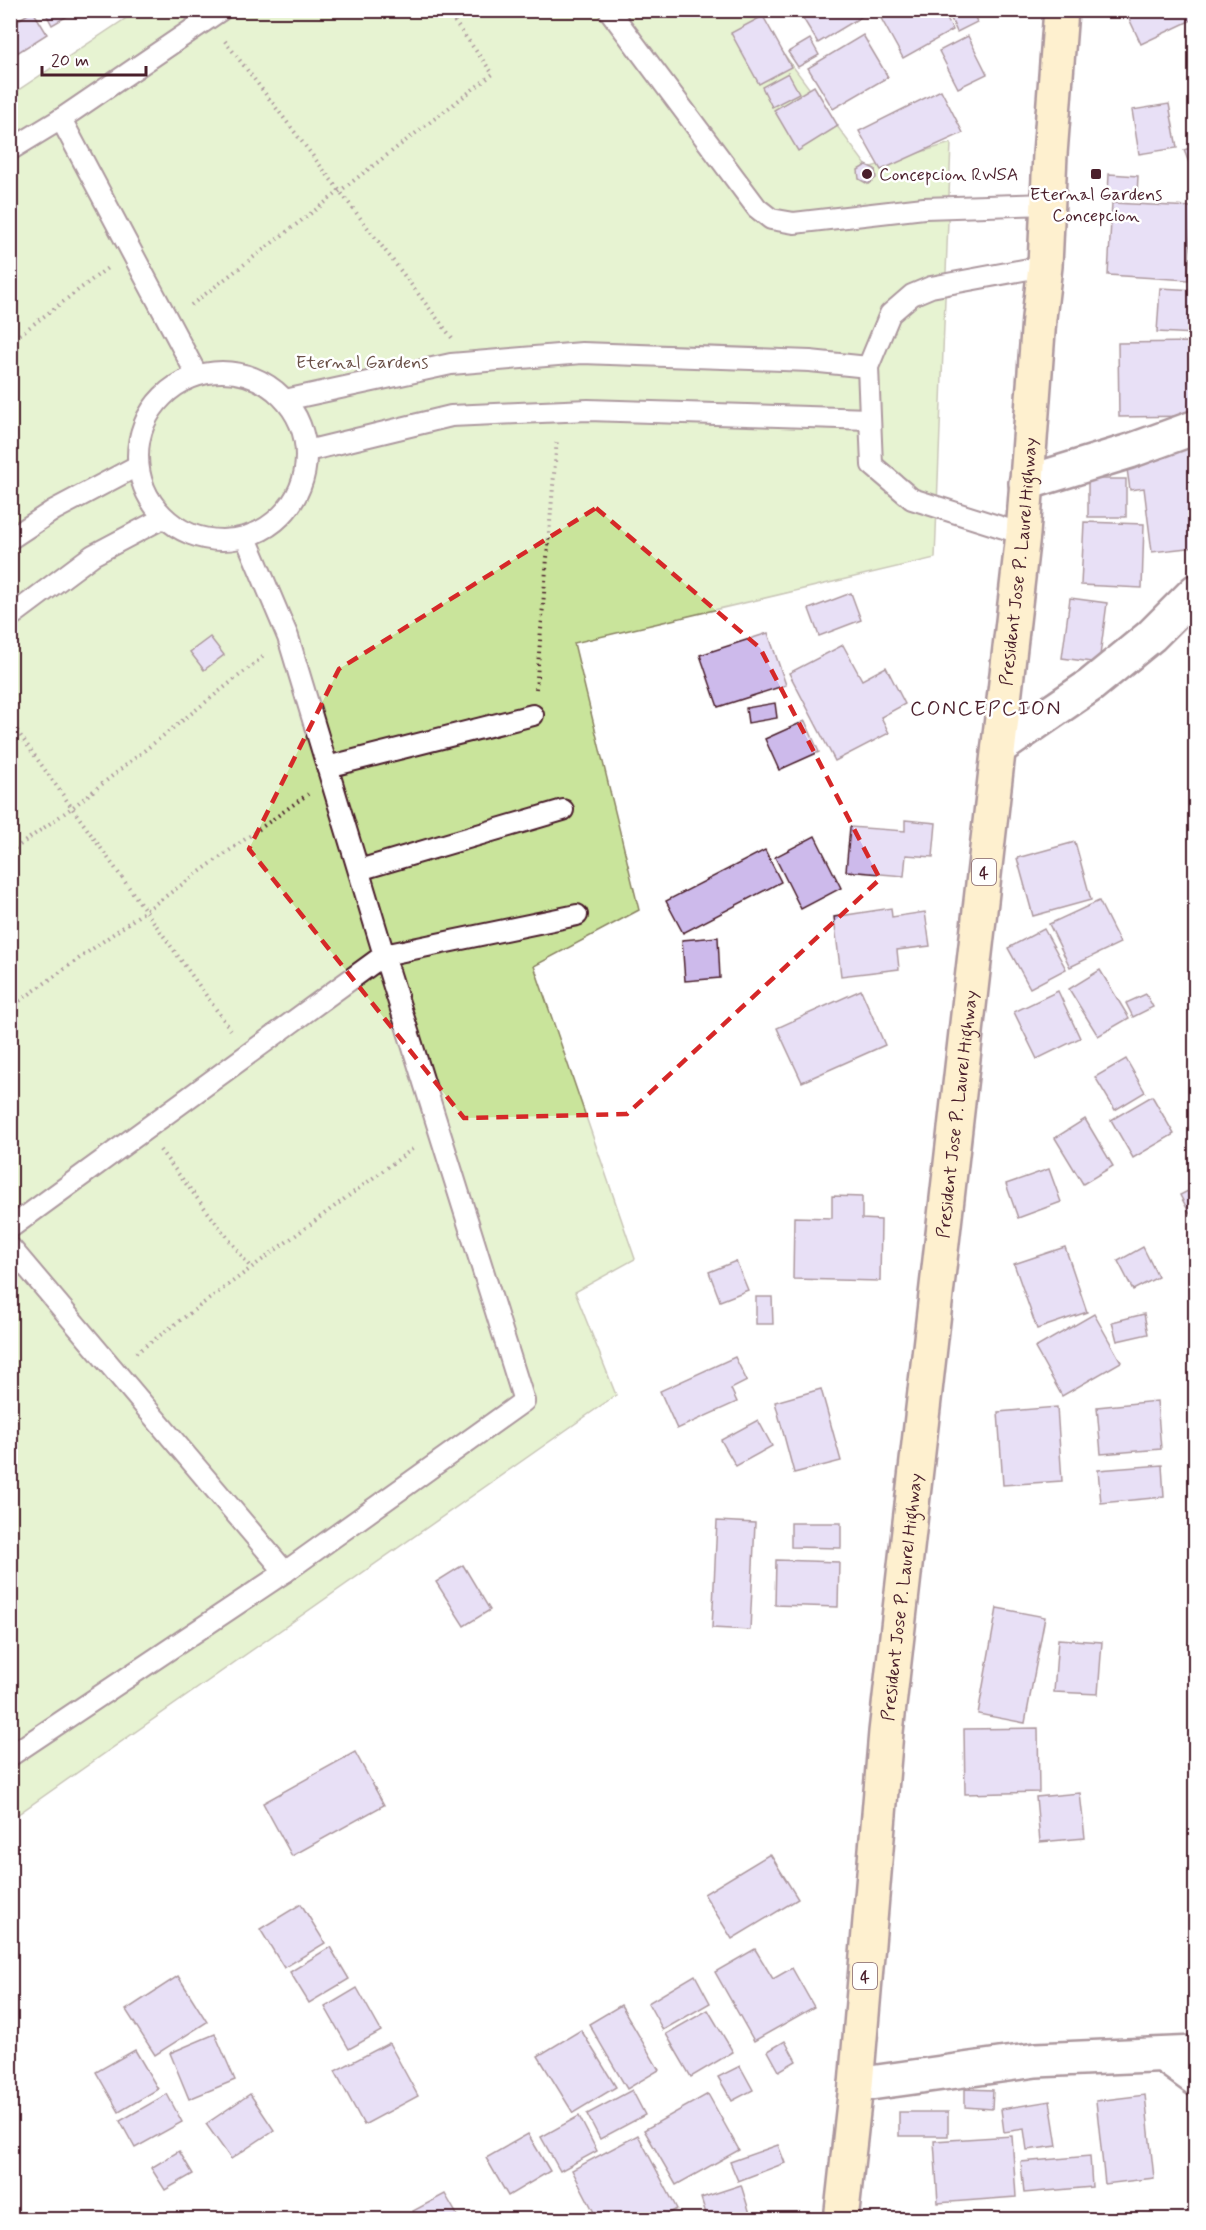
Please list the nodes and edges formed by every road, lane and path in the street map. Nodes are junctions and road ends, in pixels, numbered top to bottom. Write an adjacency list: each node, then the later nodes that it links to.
1 (446, 10): 7 (path)
2 (609, 10): 8 (lane)
3 (1061, 10): 8 (highway, President Jose P. Laurel Highway / 4)
4 (215, 15): 5 (lane); 7 (path)
5 (61, 119): 6 (lane); 9 (lane)
6 (10, 150)
7 (340, 192): 11 (path); 13 (path)
8 (1049, 204): 10 (highway, President Jose P. Laurel Highway / 4)
9 (130, 249): 11 (lane); 12 (path)
10 (1045, 266): 14 (lane); 22 (highway, President Jose P. Laurel Highway / 4)
11 (169, 322): 15 (lane)
12 (10, 342)
13 (471, 362): 14 (lane); 16 (lane)
14 (868, 368): 18 (lane)
15 (197, 375): 16 (lane); 21 (lane)
16 (285, 400): 20 (lane)
17 (559, 412): 18 (lane); 20 (lane); 30 (path)
18 (869, 419): 24 (lane)
19 (1196, 427): 22 (street)
20 (307, 451): 25 (lane)
21 (137, 466): 23 (lane); 26 (lane)
22 (1026, 483): 24 (highway, President Jose P. Laurel Highway / 4)
23 (163, 518): 25 (lane); 28 (lane)
24 (1023, 534): 32 (highway, President Jose P. Laurel Highway / 4)
25 (246, 538): 29 (lane)
26 (10, 539)
27 (1196, 591): 32 (street)
28 (10, 617)
29 (288, 637): 33 (lane); 34 (path)
30 (533, 715): 33 (lane)
31 (10, 721): 34 (path)
32 (999, 748): 54 (highway, President Jose P. Laurel Highway / 4)
33 (329, 773): 37 (lane); 38 (path)
34 (72, 807): 36 (path); 38 (path)
35 (563, 810): 37 (lane)
36 (10, 852)
37 (359, 870): 40 (lane)
38 (147, 911): 41 (path); 42 (path)
39 (577, 915): 40 (lane)
40 (384, 955): 42 (lane); 43 (lane)
41 (10, 1008)
42 (248, 1055): 44 (lane)
43 (439, 1129): 47 (path); 49 (lane)
44 (144, 1131): 45 (lane); 47 (path)
45 (10, 1228)
46 (10, 1246): 48 (lane)
47 (251, 1268): 48 (path)
48 (114, 1370): 49 (lane)
49 (285, 1572): 50 (lane)
50 (10, 1756)
51 (1196, 2053): 52 (street)
52 (1163, 2055): 53 (street); 54 (street)
53 (1196, 2079)
54 (856, 2085): 55 (highway, President Jose P. Laurel Highway / 4)
55 (841, 2220)

